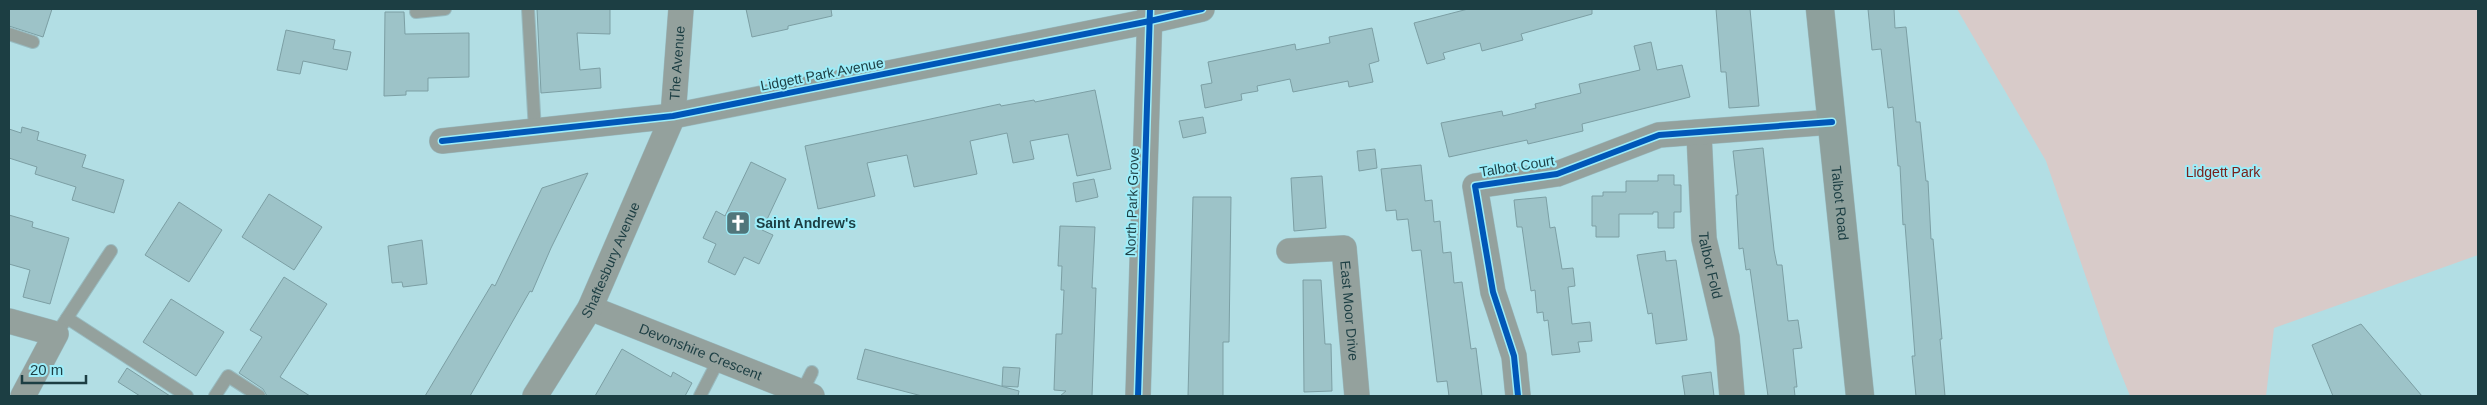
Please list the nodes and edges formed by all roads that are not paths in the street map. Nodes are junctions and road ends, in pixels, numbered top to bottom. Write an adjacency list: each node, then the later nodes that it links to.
1 (445, 9): 6 (lane)
2 (528, 9): 12 (lane)
3 (681, 9): 10 (street, The Avenue)
4 (1202, 9): 7 (street, Lidgett Park Avenue)
5 (1820, 9): 11 (street, Talbot Road)
6 (416, 12)
7 (1150, 15): 10 (street, Lidgett Park Avenue); 28 (street, North Park Grove)
8 (9, 34): 9 (lane)
9 (33, 42)
10 (673, 116): 12 (street, Lidgett Park Avenue); 17 (street, Shaftesbury Avenue)
11 (1832, 122): 13 (street, Talbot Court); 32 (street, Talbot Road)
12 (535, 131): 14 (street, Lidgett Park Avenue)
13 (1699, 134): 30 (street, Talbot Court); 31 (street, Talbot Fold)
14 (442, 141)
15 (112, 251): 19 (lane)
16 (1289, 251): 29 (street, East Moor Drive)
17 (590, 308): 20 (street, Devonshire Crescent); 26 (street, Shaftesbury Avenue)
18 (9, 321): 19 (street)
19 (62, 326): 22 (street); 23 (lane)
20 (719, 359): 21 (street, Devonshire Crescent); 27 (lane)
21 (808, 387)
22 (23, 396)
23 (187, 396)
24 (215, 396): 25 (lane)
25 (259, 396)
26 (535, 396)
27 (700, 396)
28 (1138, 396)
29 (1357, 396)
30 (1518, 396)
31 (1732, 396)
32 (1860, 396)

